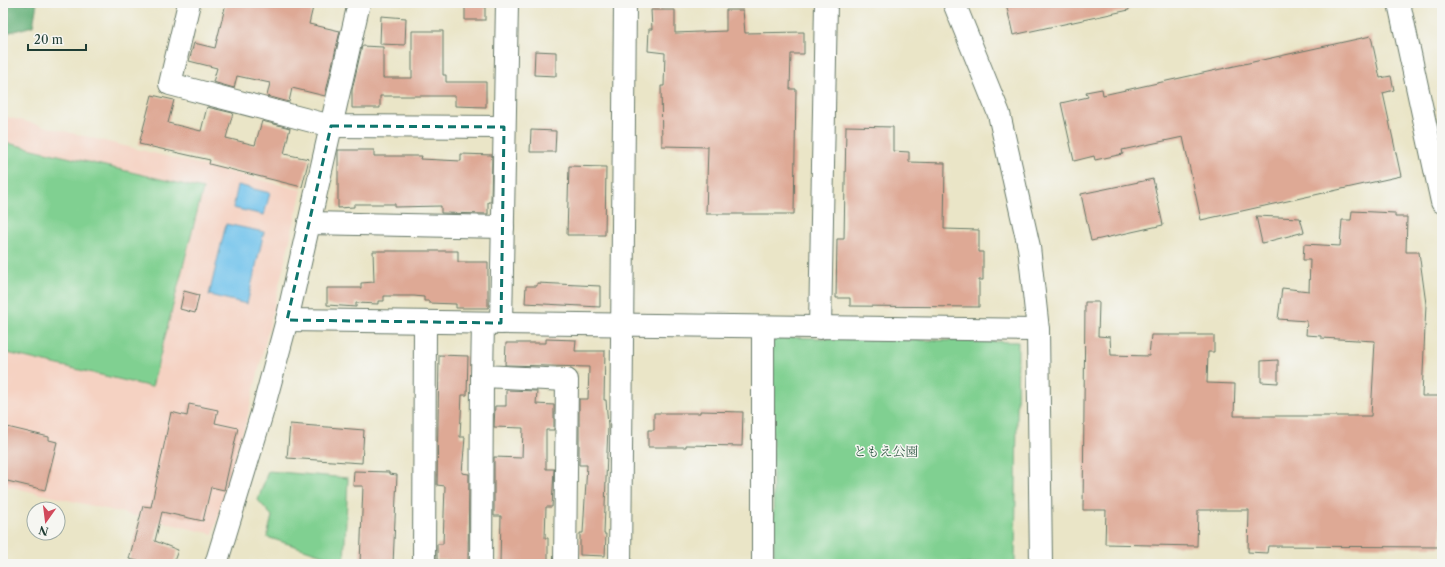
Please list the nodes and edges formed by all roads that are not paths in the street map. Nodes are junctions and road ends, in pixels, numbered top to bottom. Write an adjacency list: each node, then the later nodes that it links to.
1 (189, 3): 8 (street)
2 (359, 3): 8 (street)
3 (506, 3): 9 (street)
4 (625, 3): 16 (street)
5 (826, 3): 18 (street)
6 (954, 3): 19 (street)
7 (1399, 3): 10 (street)
8 (331, 126): 9 (street); 11 (street)
9 (504, 128): 12 (street)
10 (1442, 202)
11 (309, 223): 12 (street); 13 (street)
12 (503, 227): 15 (street)
13 (287, 320): 14 (street); 21 (street)
14 (425, 322): 15 (street); 22 (street)
15 (492, 323): 16 (street); 20 (street)
16 (623, 325): 17 (street); 25 (street)
17 (763, 327): 18 (street); 26 (street)
18 (820, 328): 19 (street)
19 (1038, 330): 27 (street)
20 (482, 376): 23 (street); 24 (street)
21 (216, 564)
22 (424, 564)
23 (481, 564)
24 (565, 564)
25 (620, 564)
26 (763, 564)
27 (1041, 564)

